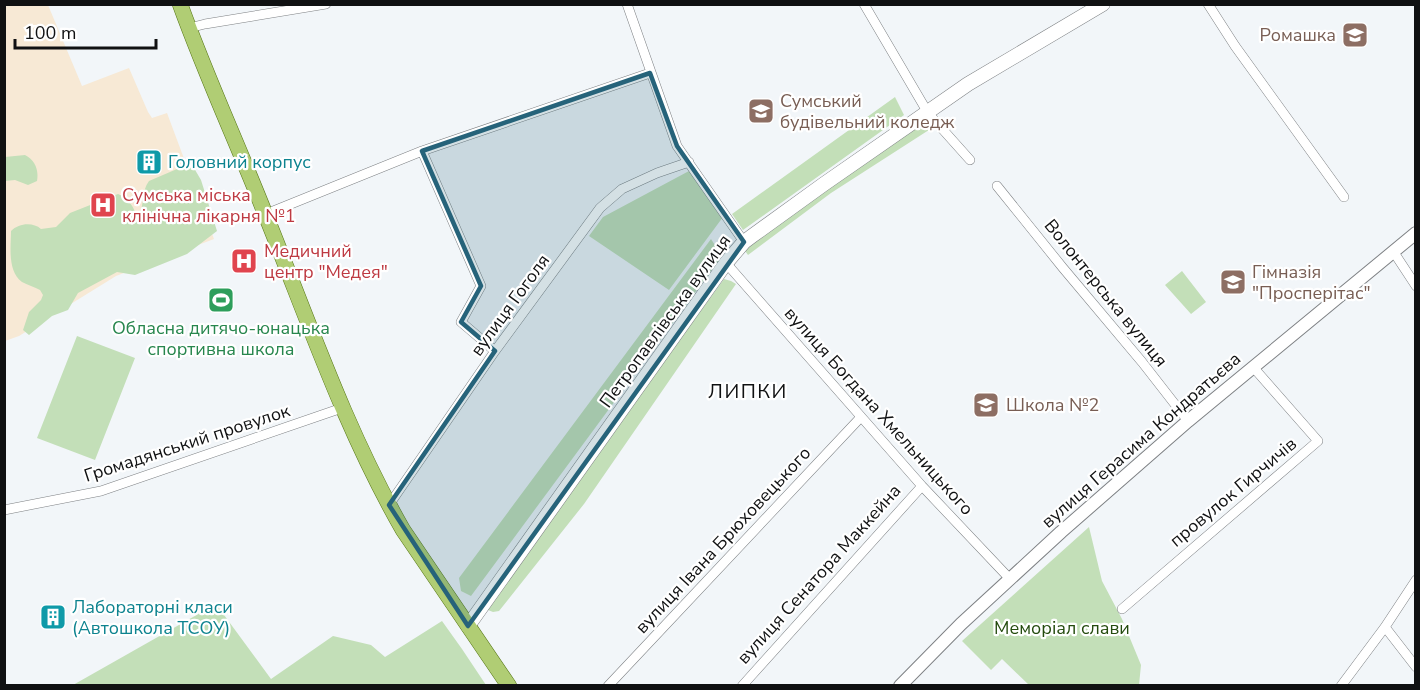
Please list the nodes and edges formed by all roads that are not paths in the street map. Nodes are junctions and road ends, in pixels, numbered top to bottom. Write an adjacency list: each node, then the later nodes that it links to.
1 (180, 4): 7 (main road)
2 (326, 4): 7 (street)
3 (627, 4): 8 (street)
4 (864, 4): 9 (street)
5 (1103, 4): 9 (main road, Петропавлівська вулиця)
6 (1208, 4): 14 (street)
7 (189, 28): 15 (main road)
8 (650, 73): 10 (street); 12 (street)
9 (928, 113): 11 (street); 17 (main road, Петропавлівська вулиця)
10 (422, 151): 15 (street); 21 (street)
11 (970, 160)
12 (689, 162): 17 (street); 21 (street, вулиця Гоголя)
13 (997, 186): 25 (street, Волонтерська вулиця)
14 (1344, 197)
15 (266, 214): 23 (main road)
16 (1416, 233): 18 (street, вулиця Герасима Кондратьєва)
17 (744, 242): 19 (main road, Петропавлівська вулиця)
18 (1393, 251): 20 (street); 22 (street, вулиця Герасима Кондратьєва)
19 (726, 263): 24 (street, вулиця Богдана Хмельницького); 32 (main road, Петропавлівська вулиця)
20 (1416, 286)
21 (495, 351): 27 (street, вулиця Гоголя)
22 (1253, 367): 25 (street, вулиця Герасима Кондратьєва); 31 (street, провулок Гирчичів)
23 (342, 408): 27 (main road); 28 (street, Громадянський провулок)
24 (861, 417): 26 (street, вулиця Богдана Хмельницького); 36 (street, вулиця Івана Брюховецького)
25 (1188, 421): 29 (street, вулиця Герасима Кондратьєва)
26 (922, 486): 29 (street, вулиця Богдана Хмельницького); 37 (street, вулиця Сенатора Маккейна)
27 (389, 505): 32 (main road)
28 (4, 510)
29 (1010, 579): 38 (street, вулиця Герасима Кондратьєва)
30 (1416, 579): 33 (street)
31 (1122, 609)
32 (468, 626): 35 (main road)
33 (1385, 627): 34 (street); 39 (street)
34 (1416, 667)
35 (509, 686)
36 (608, 686)
37 (742, 686)
38 (900, 686)
39 (1341, 686)

